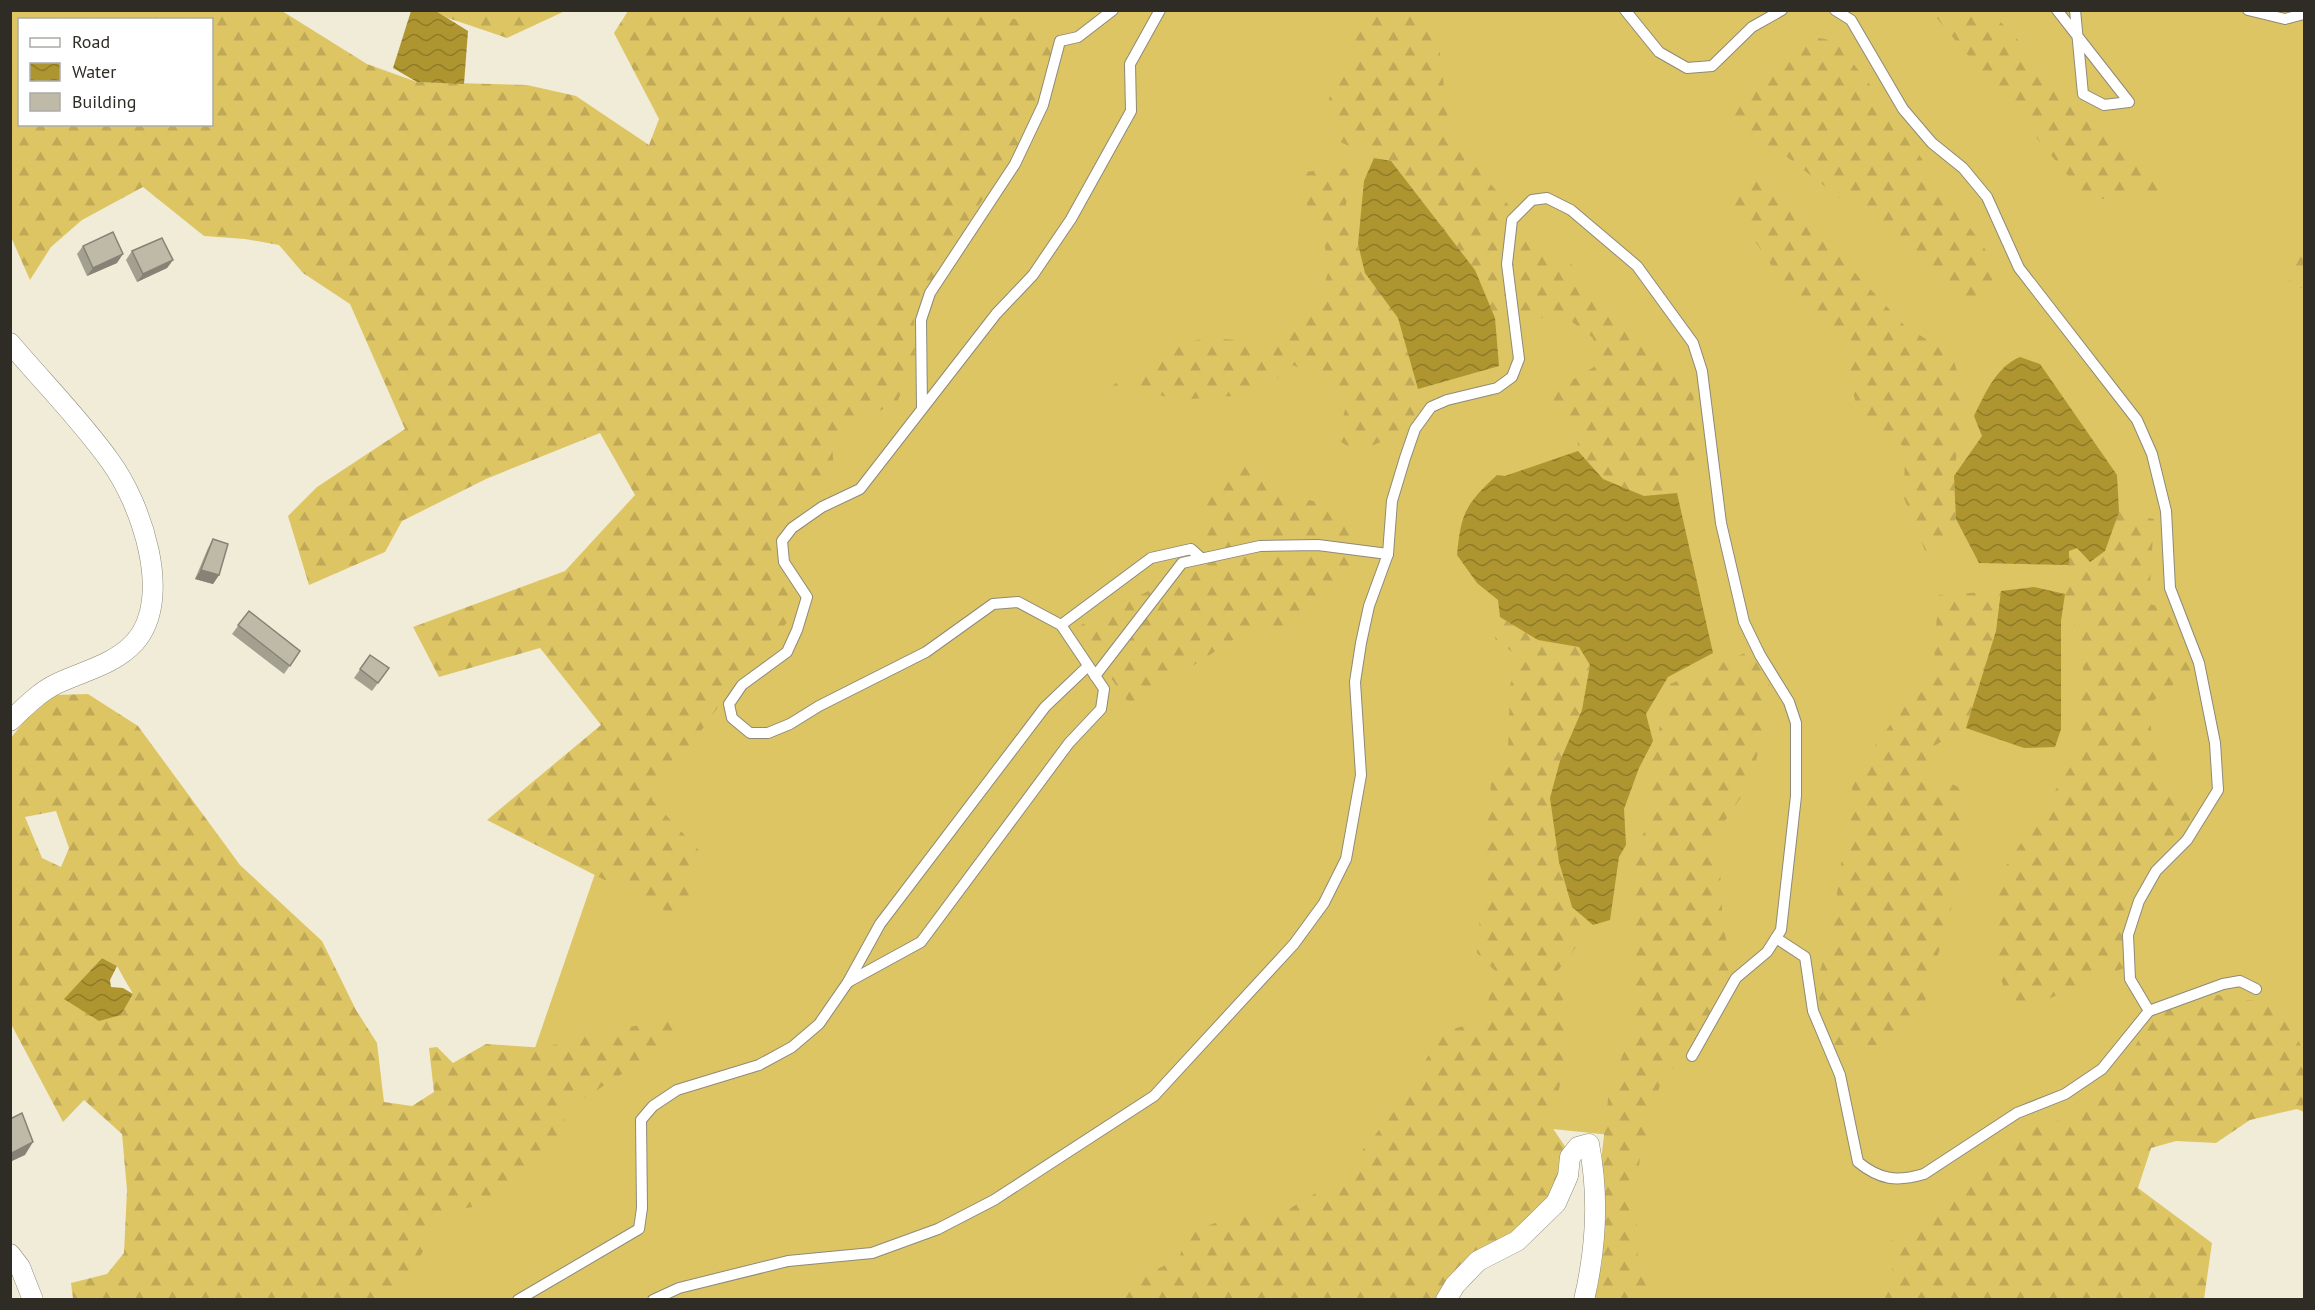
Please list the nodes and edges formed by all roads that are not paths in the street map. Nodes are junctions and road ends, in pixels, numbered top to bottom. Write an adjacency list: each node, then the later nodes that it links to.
1 (1113, 10): 12 (lane)
2 (1160, 10): 12 (lane)
3 (1625, 10): 4 (lane)
4 (1782, 10)
5 (1835, 10): 21 (lane)
6 (2057, 10): 10 (lane)
7 (2075, 10): 10 (lane)
8 (2248, 10): 9 (lane)
9 (2304, 14)
10 (2077, 32): 10 (lane)
11 (10, 343): 17 (street)
12 (922, 408): 15 (lane)
13 (1388, 554): 14 (lane); 18 (lane); 26 (lane)
14 (1201, 558): 15 (lane); 16 (lane)
15 (1061, 625): 16 (lane)
16 (1092, 671): 19 (lane); 19 (lane)
17 (10, 721)
18 (1776, 938): 21 (lane); 22 (lane)
19 (848, 982): 25 (lane)
20 (2256, 989): 21 (lane)
21 (2149, 1011)
22 (1692, 1056)
23 (10, 1254): 24 (street)
24 (33, 1299)
25 (518, 1299)
26 (653, 1299)
27 (1446, 1299): 28 (street)
28 (1584, 1299)

